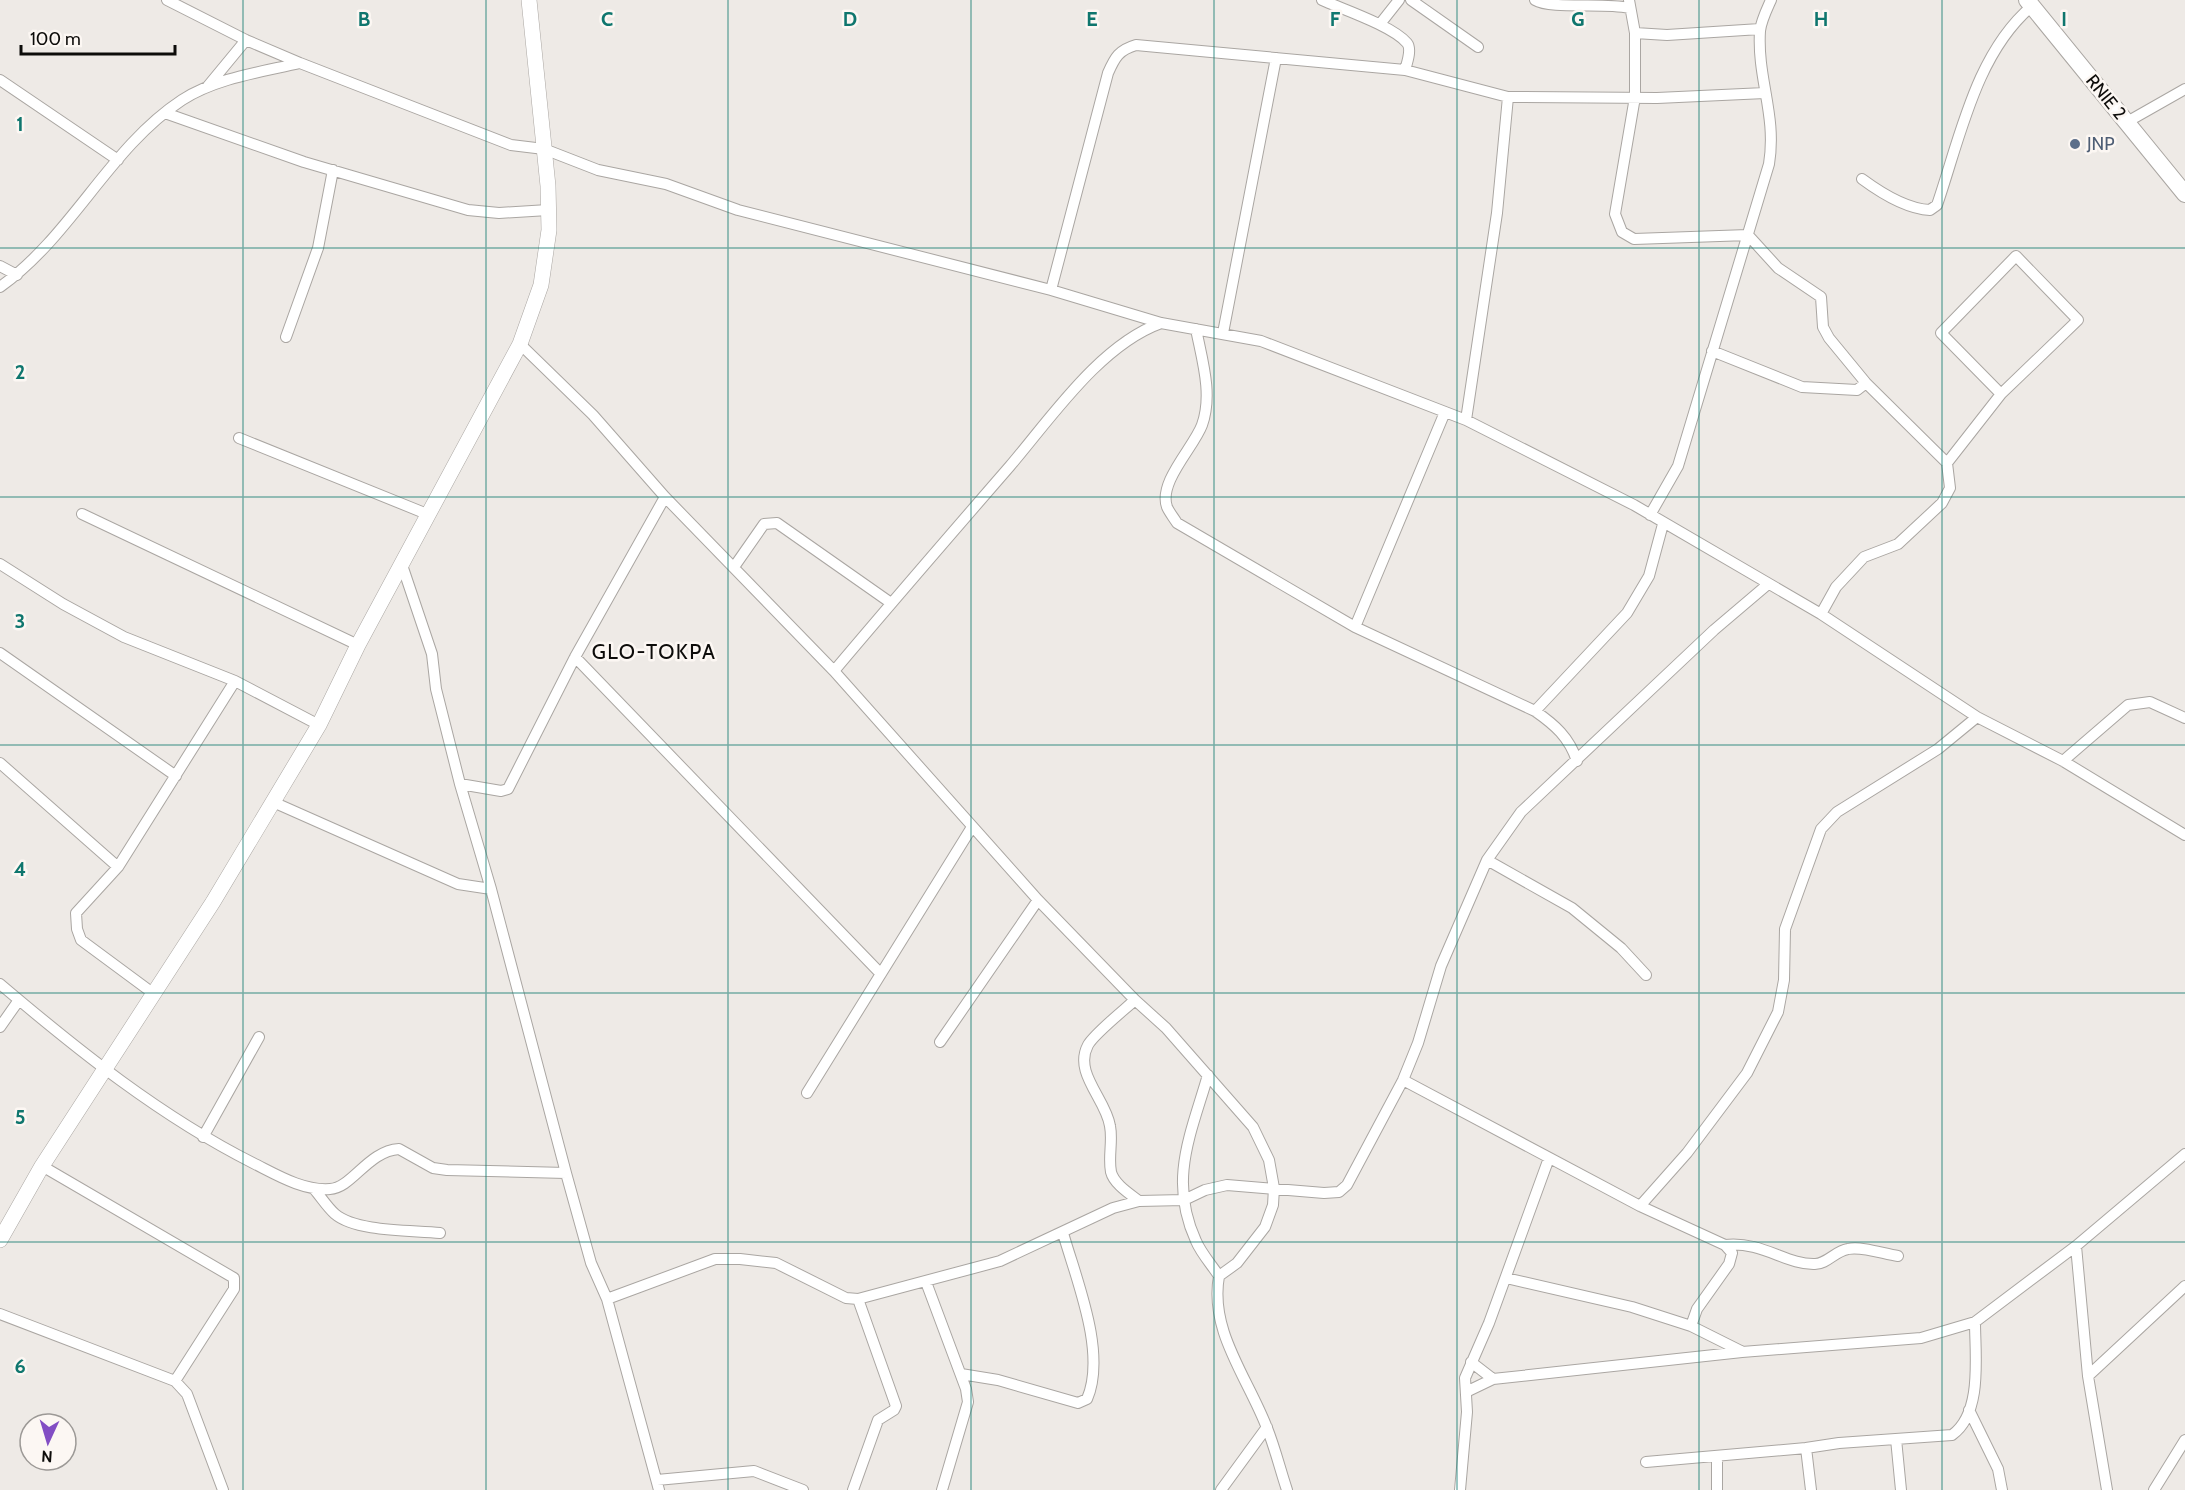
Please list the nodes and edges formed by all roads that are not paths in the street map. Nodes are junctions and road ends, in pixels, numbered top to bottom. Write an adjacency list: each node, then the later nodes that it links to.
1 (167, 0): 13 (street)
2 (529, 0): 26 (main road)
3 (1322, 0): 10 (street)
4 (1399, 0): 10 (street)
5 (1411, 0): 14 (street)
6 (1535, 0): 9 (street)
7 (1771, 0): 11 (street)
8 (2030, 3): 25 (highway, RNIE 2 / RNIE 2); 29 (street)
9 (1629, 4): 12 (street)
10 (1380, 24): 17 (street)
11 (1760, 28): 12 (street); 21 (street)
12 (1635, 33): 23 (street)
13 (246, 40): 16 (street); 19 (street)
14 (1478, 47)
15 (1276, 58): 17 (street); 36 (street); 39 (street)
16 (300, 63): 19 (street); 26 (street)
17 (1405, 70): 22 (street)
18 (0, 80): 27 (street)
19 (207, 86): 24 (street)
20 (2185, 89): 25 (street)
21 (1765, 93): 23 (street); 32 (street)
22 (1508, 97): 23 (street); 46 (street)
23 (1635, 97): 32 (street)
24 (165, 114): 27 (street); 28 (street)
25 (2127, 122): 30 (highway, RNIE 2 / RNIE 2)
26 (544, 149): 31 (main road); 36 (street)
27 (118, 160): 34 (street)
28 (333, 170): 31 (street); 40 (street)
29 (1862, 179)
30 (2185, 193)
31 (548, 210): 41 (main road)
32 (1748, 235): 42 (street); 43 (street)
33 (0, 266): 34 (street)
34 (17, 275): 35 (street)
35 (0, 287)
36 (1051, 290): 37 (street)
37 (1161, 323): 38 (street); 58 (street)
38 (1196, 329): 39 (street); 60 (street)
39 (1223, 333): 45 (street)
40 (286, 337)
41 (520, 344): 49 (street); 51 (main road)
42 (1712, 351): 43 (street); 52 (street)
43 (1866, 383): 48 (street)
44 (2001, 394): 44 (street); 48 (street)
45 (1445, 412): 46 (street); 60 (street)
46 (1466, 420): 52 (street)
47 (239, 438): 51 (street)
48 (1947, 463): 59 (street)
49 (665, 497): 56 (street); 63 (street)
50 (82, 514): 61 (street)
51 (427, 514): 55 (main road)
52 (1650, 515): 53 (street)
53 (1663, 524): 57 (street); 66 (street)
54 (0, 564): 65 (street)
55 (402, 565): 61 (main road); 74 (street)
56 (734, 567): 58 (street); 64 (street)
57 (1767, 585): 59 (street); 70 (street)
58 (891, 603): 64 (street)
59 (1821, 614): 67 (street)
60 (1355, 627): 66 (street)
61 (358, 645): 69 (main road)
62 (0, 653): 73 (street)
63 (575, 657): 74 (street); 82 (street)
64 (834, 671): 76 (street)
65 (235, 681): 69 (street); 73 (street)
66 (1535, 711): 70 (street)
67 (1977, 717): 71 (street); 104 (street)
68 (2185, 718): 71 (street)
69 (319, 725): 75 (main road)
70 (1577, 761): 78 (street)
71 (2062, 761): 77 (street)
72 (0, 764): 79 (street)
73 (176, 776): 79 (street)
74 (460, 784): 80 (street)
75 (273, 802): 80 (street); 85 (main road)
76 (972, 827): 81 (street); 82 (street)
77 (2185, 835)
78 (1487, 860): 83 (street); 93 (street)
79 (118, 867): 85 (street)
80 (491, 889): 99 (street)
81 (1038, 900): 87 (street); 90 (street)
82 (881, 974): 94 (street)
83 (1646, 975)
84 (0, 984): 86 (street)
85 (154, 994): 91 (main road)
86 (19, 1000): 88 (street); 91 (street)
87 (1135, 1000): 92 (street); 103 (street)
88 (0, 1027)
89 (259, 1037): 95 (street)
90 (940, 1042)
91 (104, 1070): 95 (street); 98 (main road)
92 (1208, 1075): 100 (street); 102 (street)
93 (1403, 1080): 97 (street); 100 (street)
94 (807, 1093)
95 (203, 1137): 101 (street)
96 (2185, 1154): 109 (street)
97 (1549, 1158): 104 (street); 112 (street)
98 (42, 1166): 107 (main road); 125 (street)
99 (566, 1173): 101 (street); 115 (street)
100 (1274, 1188): 102 (street); 111 (street)
101 (314, 1189): 105 (street)
102 (1184, 1200): 103 (street); 111 (street)
103 (1139, 1202): 106 (street)
104 (1640, 1206): 108 (street)
105 (440, 1233)
106 (1063, 1233): 113 (street); 122 (street)
107 (0, 1240)
108 (1725, 1245): 110 (street); 119 (street)
109 (2076, 1246): 118 (street); 123 (street)
110 (1898, 1256)
111 (1219, 1275): 128 (street)
112 (1506, 1278): 119 (street); 121 (street)
113 (926, 1282): 116 (street); 122 (street)
114 (2185, 1286): 123 (street)
115 (607, 1299): 116 (street); 134 (street)
116 (858, 1299): 137 (street)
117 (0, 1314): 125 (street)
118 (1976, 1322): 120 (street); 127 (street)
119 (1692, 1326): 120 (street)
120 (1742, 1352): 124 (street)
121 (1471, 1362): 124 (street); 126 (street)
122 (961, 1374): 138 (street)
123 (2088, 1376): 146 (street)
124 (1493, 1379): 126 (street)
125 (175, 1381): 135 (street)
126 (1466, 1392): 141 (street)
127 (1969, 1410): 129 (street); 145 (street)
128 (1267, 1427): 139 (street); 140 (street)
129 (1896, 1439): 131 (street); 144 (street)
130 (2185, 1440): 147 (street)
131 (1806, 1448): 132 (street); 143 (street)
132 (1717, 1458): 133 (street); 142 (street)
133 (1646, 1462)
134 (658, 1485): 136 (street)
135 (223, 1490)
136 (803, 1490)
137 (854, 1490)
138 (942, 1490)
139 (1221, 1490)
140 (1287, 1490)
141 (1460, 1490)
142 (1717, 1490)
143 (1811, 1490)
144 (1901, 1490)
145 (2002, 1490)
146 (2107, 1490)
147 (2154, 1490)

